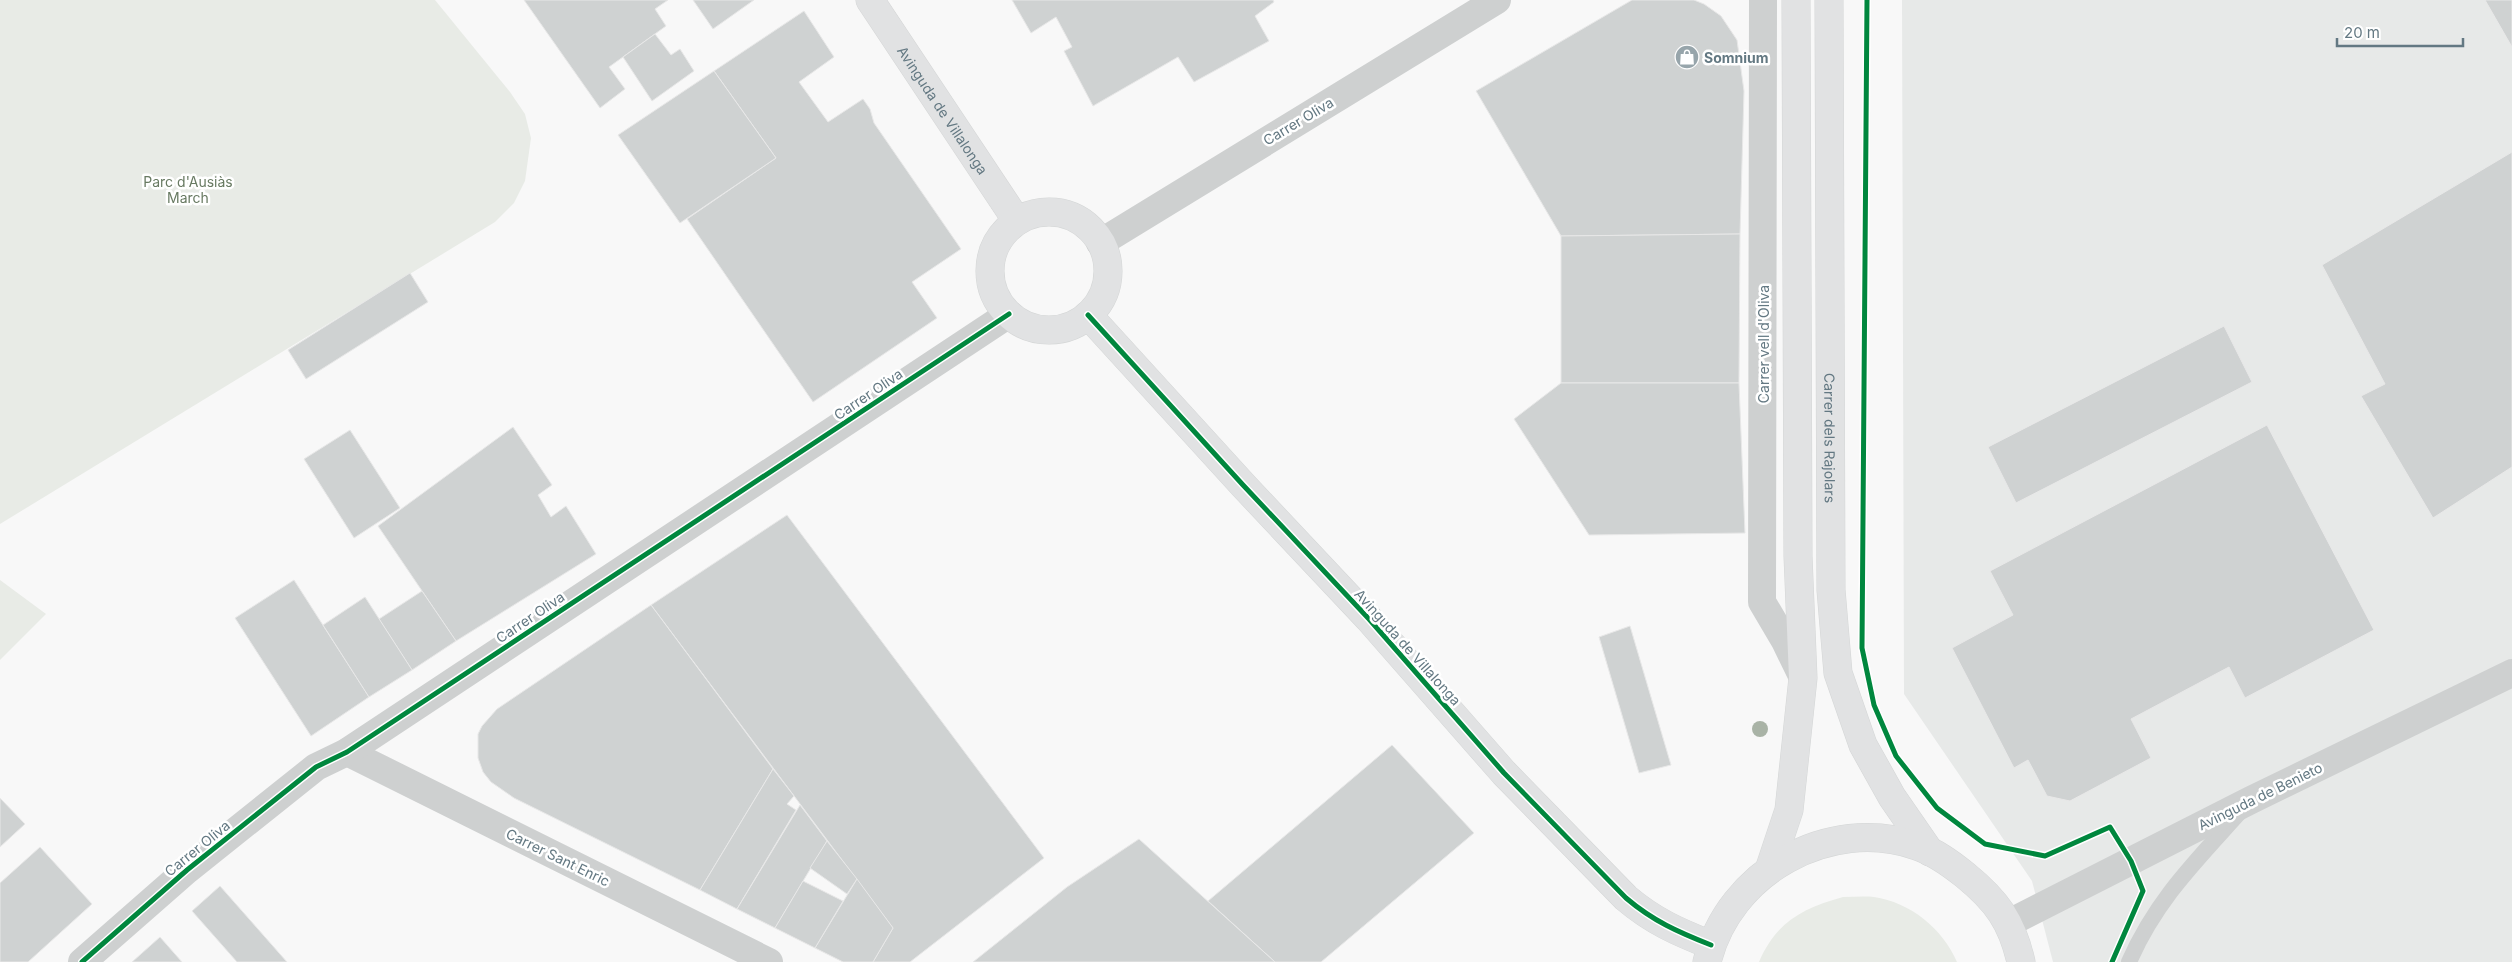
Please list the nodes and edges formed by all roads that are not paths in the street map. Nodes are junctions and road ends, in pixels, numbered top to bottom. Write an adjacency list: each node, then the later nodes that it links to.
1 (870, 0): 8 (main road, Avinguda de Villalonga)
2 (1497, 0): 9 (street, Carrer Oliva)
3 (1745, 0): 7 (street)
4 (1764, 0): 7 (street, Carrer vell d'Oliva)
5 (1796, 0): 13 (main road)
6 (1829, 0): 16 (main road, Carrer dels Rajolars)
7 (1763, 35): 13 (street, Carrer vell d'Oliva)
8 (1017, 222): 9 (main road); 10 (main road)
9 (1100, 243): 11 (main road)
10 (1008, 314): 11 (main road); 14 (street, Carrer Oliva)
11 (1088, 315): 19 (main road, Avinguda de Villalonga)
12 (2512, 673): 15 (street, Avinguda de Benieto)
13 (1803, 678): 17 (main road)
14 (347, 752): 20 (street, Carrer Oliva); 21 (street, Carrer Sant Enric)
15 (2251, 800): 18 (street, Avinguda de Benieto); 23 (lane)
16 (1930, 852): 17 (main road); 18 (main road)
17 (1770, 867): 19 (main road)
18 (2009, 923): 22 (main road)
19 (1709, 953)
20 (82, 962)
21 (769, 962)
22 (2021, 962)
23 (2129, 962)

